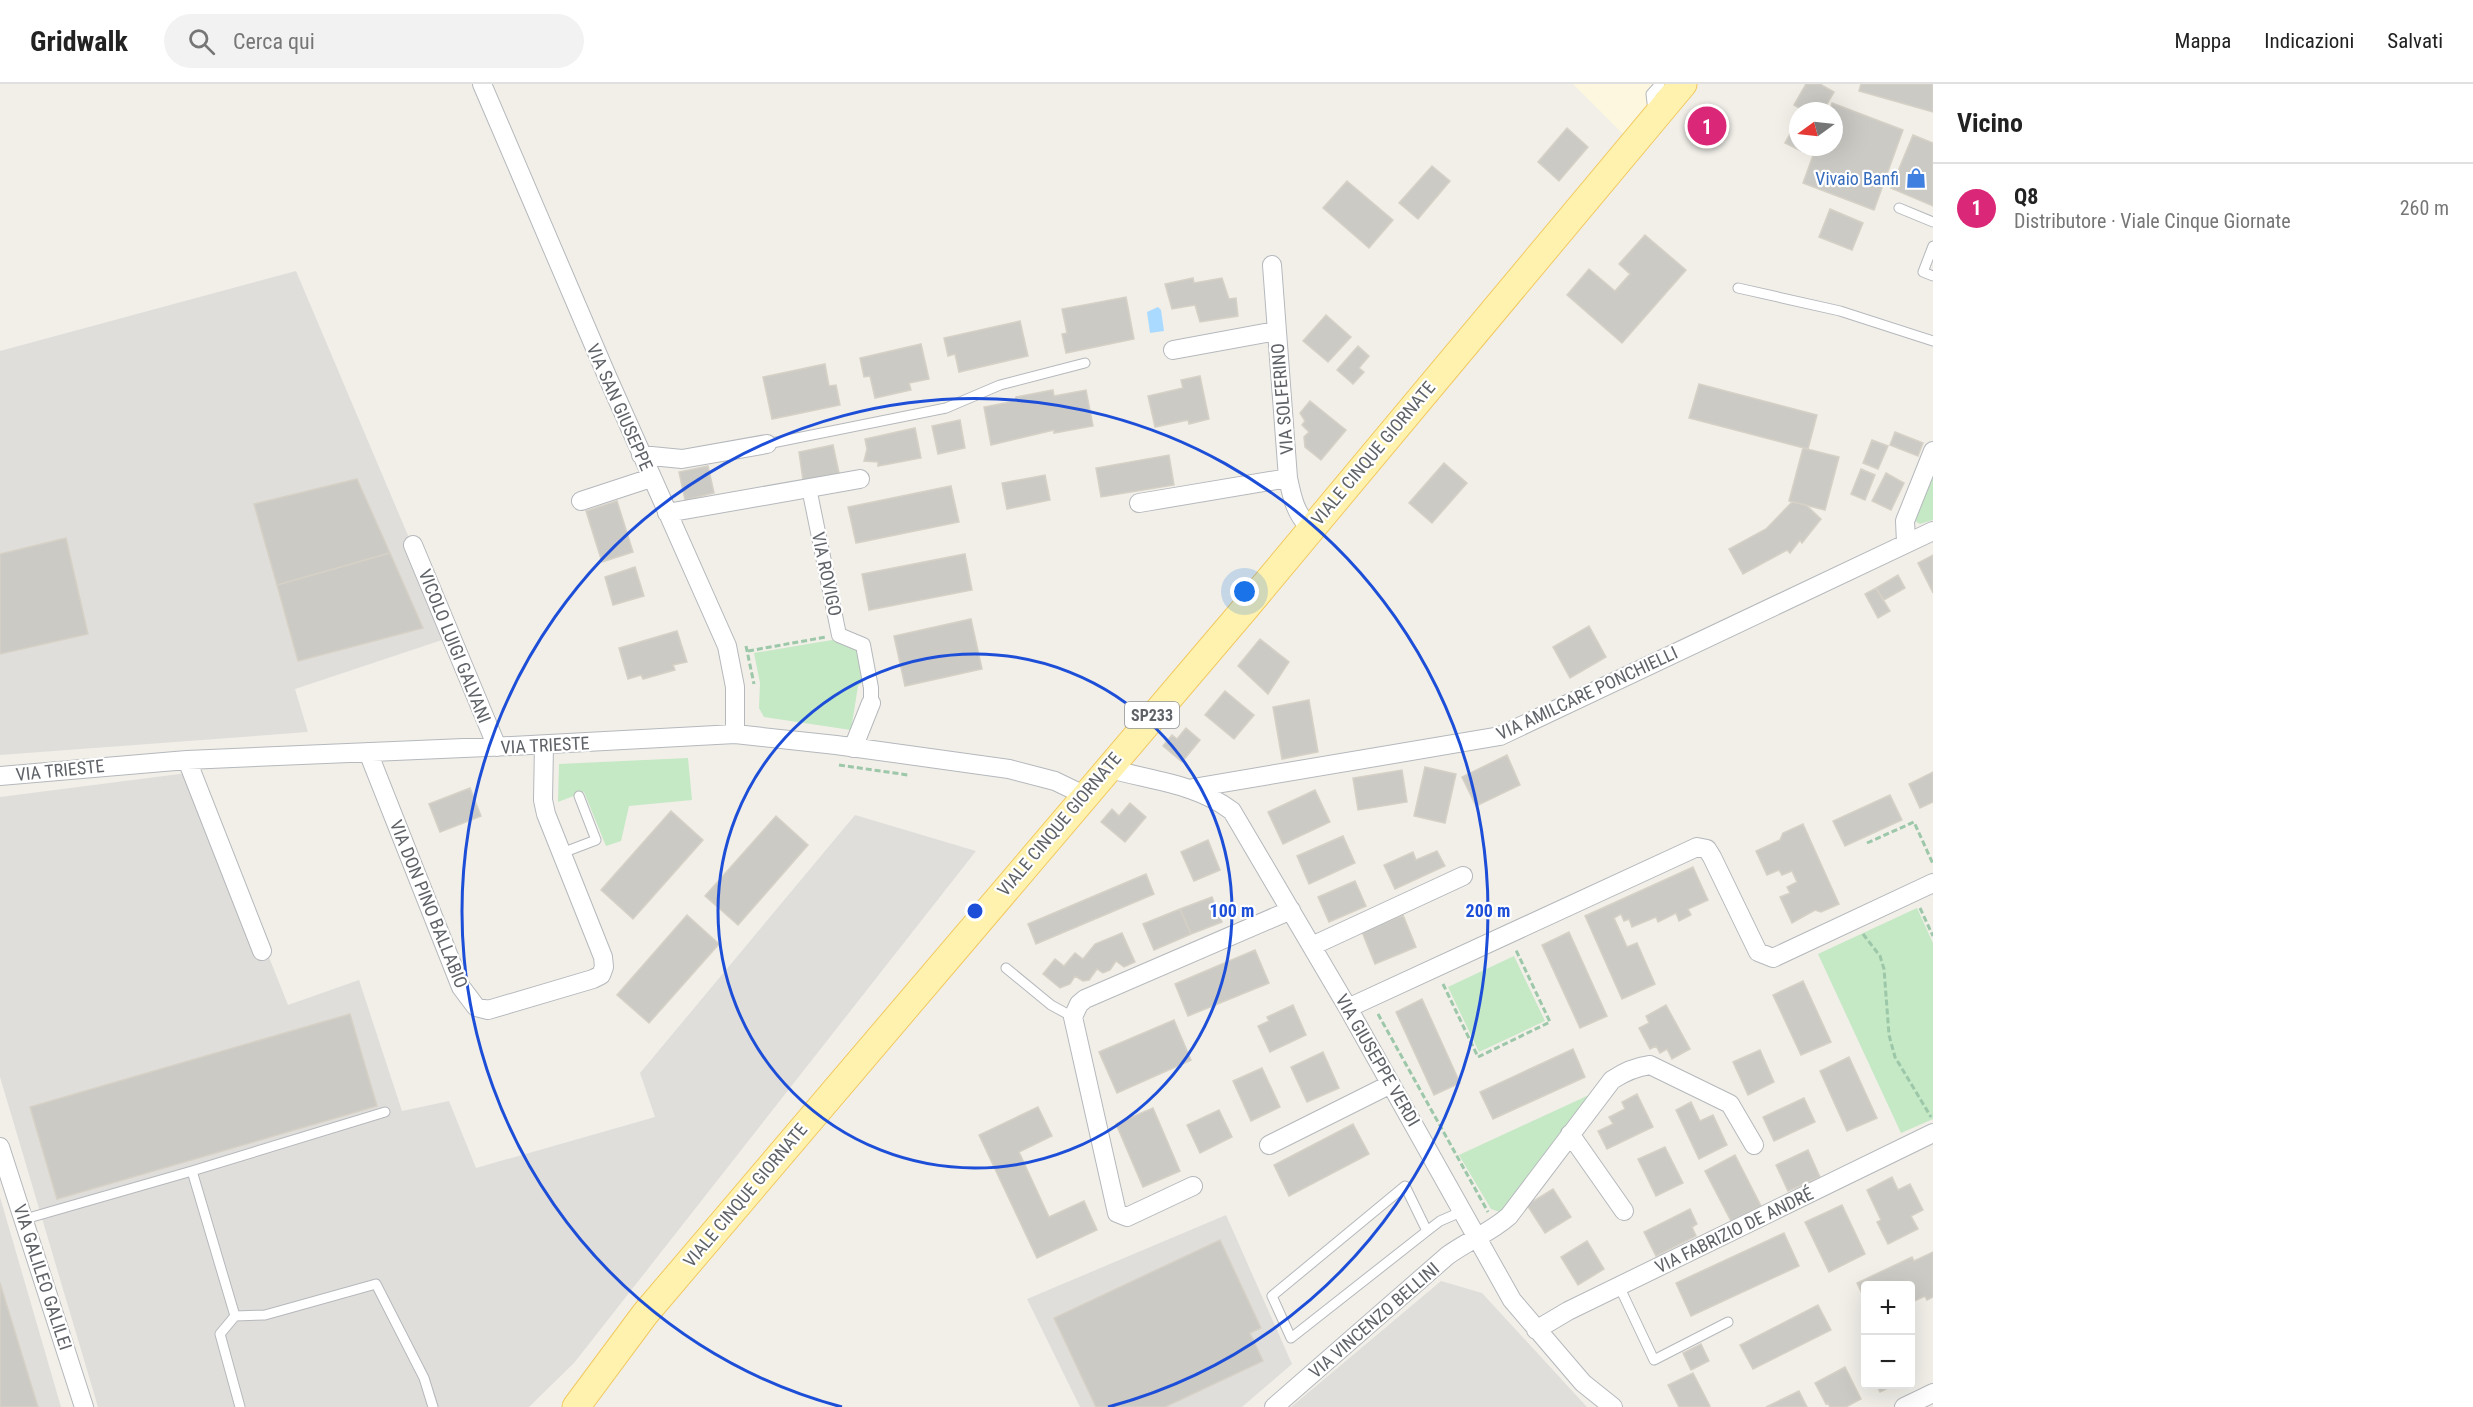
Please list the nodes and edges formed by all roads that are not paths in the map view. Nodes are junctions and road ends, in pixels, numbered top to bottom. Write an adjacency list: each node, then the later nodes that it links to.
1 (482, 84): 17 (street, VIA SAN GIUSEPPE)
2 (1660, 84): 4 (lane)
3 (1683, 84): 4 (main road, VIALE CINQUE GIORNATE / SP233)
4 (1653, 120): 25 (main road, VIALE CINQUE GIORNATE / SP233)
5 (1899, 208): 6 (lane)
6 (1933, 222)
7 (1933, 246): 9 (lane)
8 (1272, 265): 11 (street, VIA SOLFERINO)
9 (1933, 276)
10 (1738, 288): 12 (lane)
11 (1276, 331): 13 (street); 20 (street, VIA SOLFERINO)
12 (1933, 341)
13 (1173, 350)
14 (1085, 363): 15 (lane)
15 (767, 444): 17 (street)
16 (1933, 451): 27 (street)
17 (641, 455): 18 (street, VIA SAN GIUSEPPE)
18 (651, 478): 22 (street); 24 (street, VIA SAN GIUSEPPE)
19 (860, 478): 21 (street)
20 (1288, 478): 23 (street); 25 (street, VIA SOLFERINO)
21 (809, 488): 24 (street); 29 (street, VIA ROVIGO)
22 (581, 501)
23 (1139, 503)
24 (667, 513): 30 (street, VIA SAN GIUSEPPE)
25 (1310, 528): 36 (main road, VIALE CINQUE GIORNATE / SP233)
26 (1933, 531): 27 (street, VIA AMILCARE PONCHIELLI)
27 (1906, 542): 38 (street, VIA AMILCARE PONCHIELLI)
28 (413, 544): 32 (street, VICOLO LUIGI GALVANI)
29 (871, 704): 33 (street, VIA ROVIGO)
30 (735, 734): 31 (street, VIA TRIESTE); 33 (street, VIA TRIESTE)
31 (544, 745): 32 (street, VIA TRIESTE); 41 (street, VIA DON PINO BALLABIO)
32 (496, 747): 34 (street, VIA TRIESTE)
33 (853, 748): 39 (street, VIA TRIESTE)
34 (368, 752): 35 (street, VIA TRIESTE); 41 (street, VIA DON PINO BALLABIO)
35 (187, 759): 37 (street, VIA TRIESTE); 46 (street)
36 (1107, 768): 38 (street, VIA GIUSEPPE VERDI); 39 (main road, VIALE CINQUE GIORNATE / SP233)
37 (0, 776)
38 (1193, 789): 44 (street, VIA GIUSEPPE VERDI)
39 (1084, 795): 68 (main road, VIALE CINQUE GIORNATE / SP233)
40 (579, 796): 41 (lane)
41 (562, 853)
42 (1462, 876): 45 (street)
43 (1933, 883): 48 (street)
44 (1291, 910): 45 (street, VIA GIUSEPPE VERDI); 49 (street)
45 (1312, 946): 48 (street, VIA GIUSEPPE VERDI)
46 (262, 951)
47 (1006, 968): 49 (lane)
48 (1348, 1008): 50 (street, VIA GIUSEPPE VERDI)
49 (1073, 1017): 58 (street)
50 (1392, 1084): 54 (street); 59 (street, VIA GIUSEPPE VERDI)
51 (385, 1112): 57 (lane)
52 (1933, 1133): 64 (street, VIA FABRIZIO DE ANDRÉ)
53 (1570, 1134): 55 (street, VIA VINCENZO BELLINI); 60 (street); 63 (street, VIA VINCENZO BELLINI)
54 (1269, 1145)
55 (1754, 1145)
56 (0, 1147): 61 (street, VIA GALILEO GALILEI)
57 (192, 1171): 61 (lane); 65 (lane)
58 (1193, 1186)
59 (1463, 1211): 62 (lane); 63 (street, VIA GIUSEPPE VERDI)
60 (1624, 1211)
61 (24, 1220): 70 (street, VIA GALILEO GALILEI)
62 (1427, 1231): 62 (lane)
63 (1477, 1238): 67 (street, VIA GIUSEPPE VERDI); 75 (street, VIA VINCENZO BELLINI)
64 (1619, 1286): 66 (lane); 67 (street, VIA FABRIZIO DE ANDRÉ)
65 (235, 1316): 71 (lane); 72 (lane)
66 (1728, 1322)
67 (1536, 1330): 76 (street, VIA GIUSEPPE VERDI)
68 (621, 1345): 73 (main road, VIALE CINQUE GIORNATE / SP233); 74 (main road, VIALE CINQUE GIORNATE / SP233)
69 (1933, 1393): 77 (street)
70 (84, 1407)
71 (240, 1407)
72 (433, 1407)
73 (558, 1407)
74 (576, 1407)
75 (1274, 1407)
76 (1613, 1407)
77 (1904, 1407)

